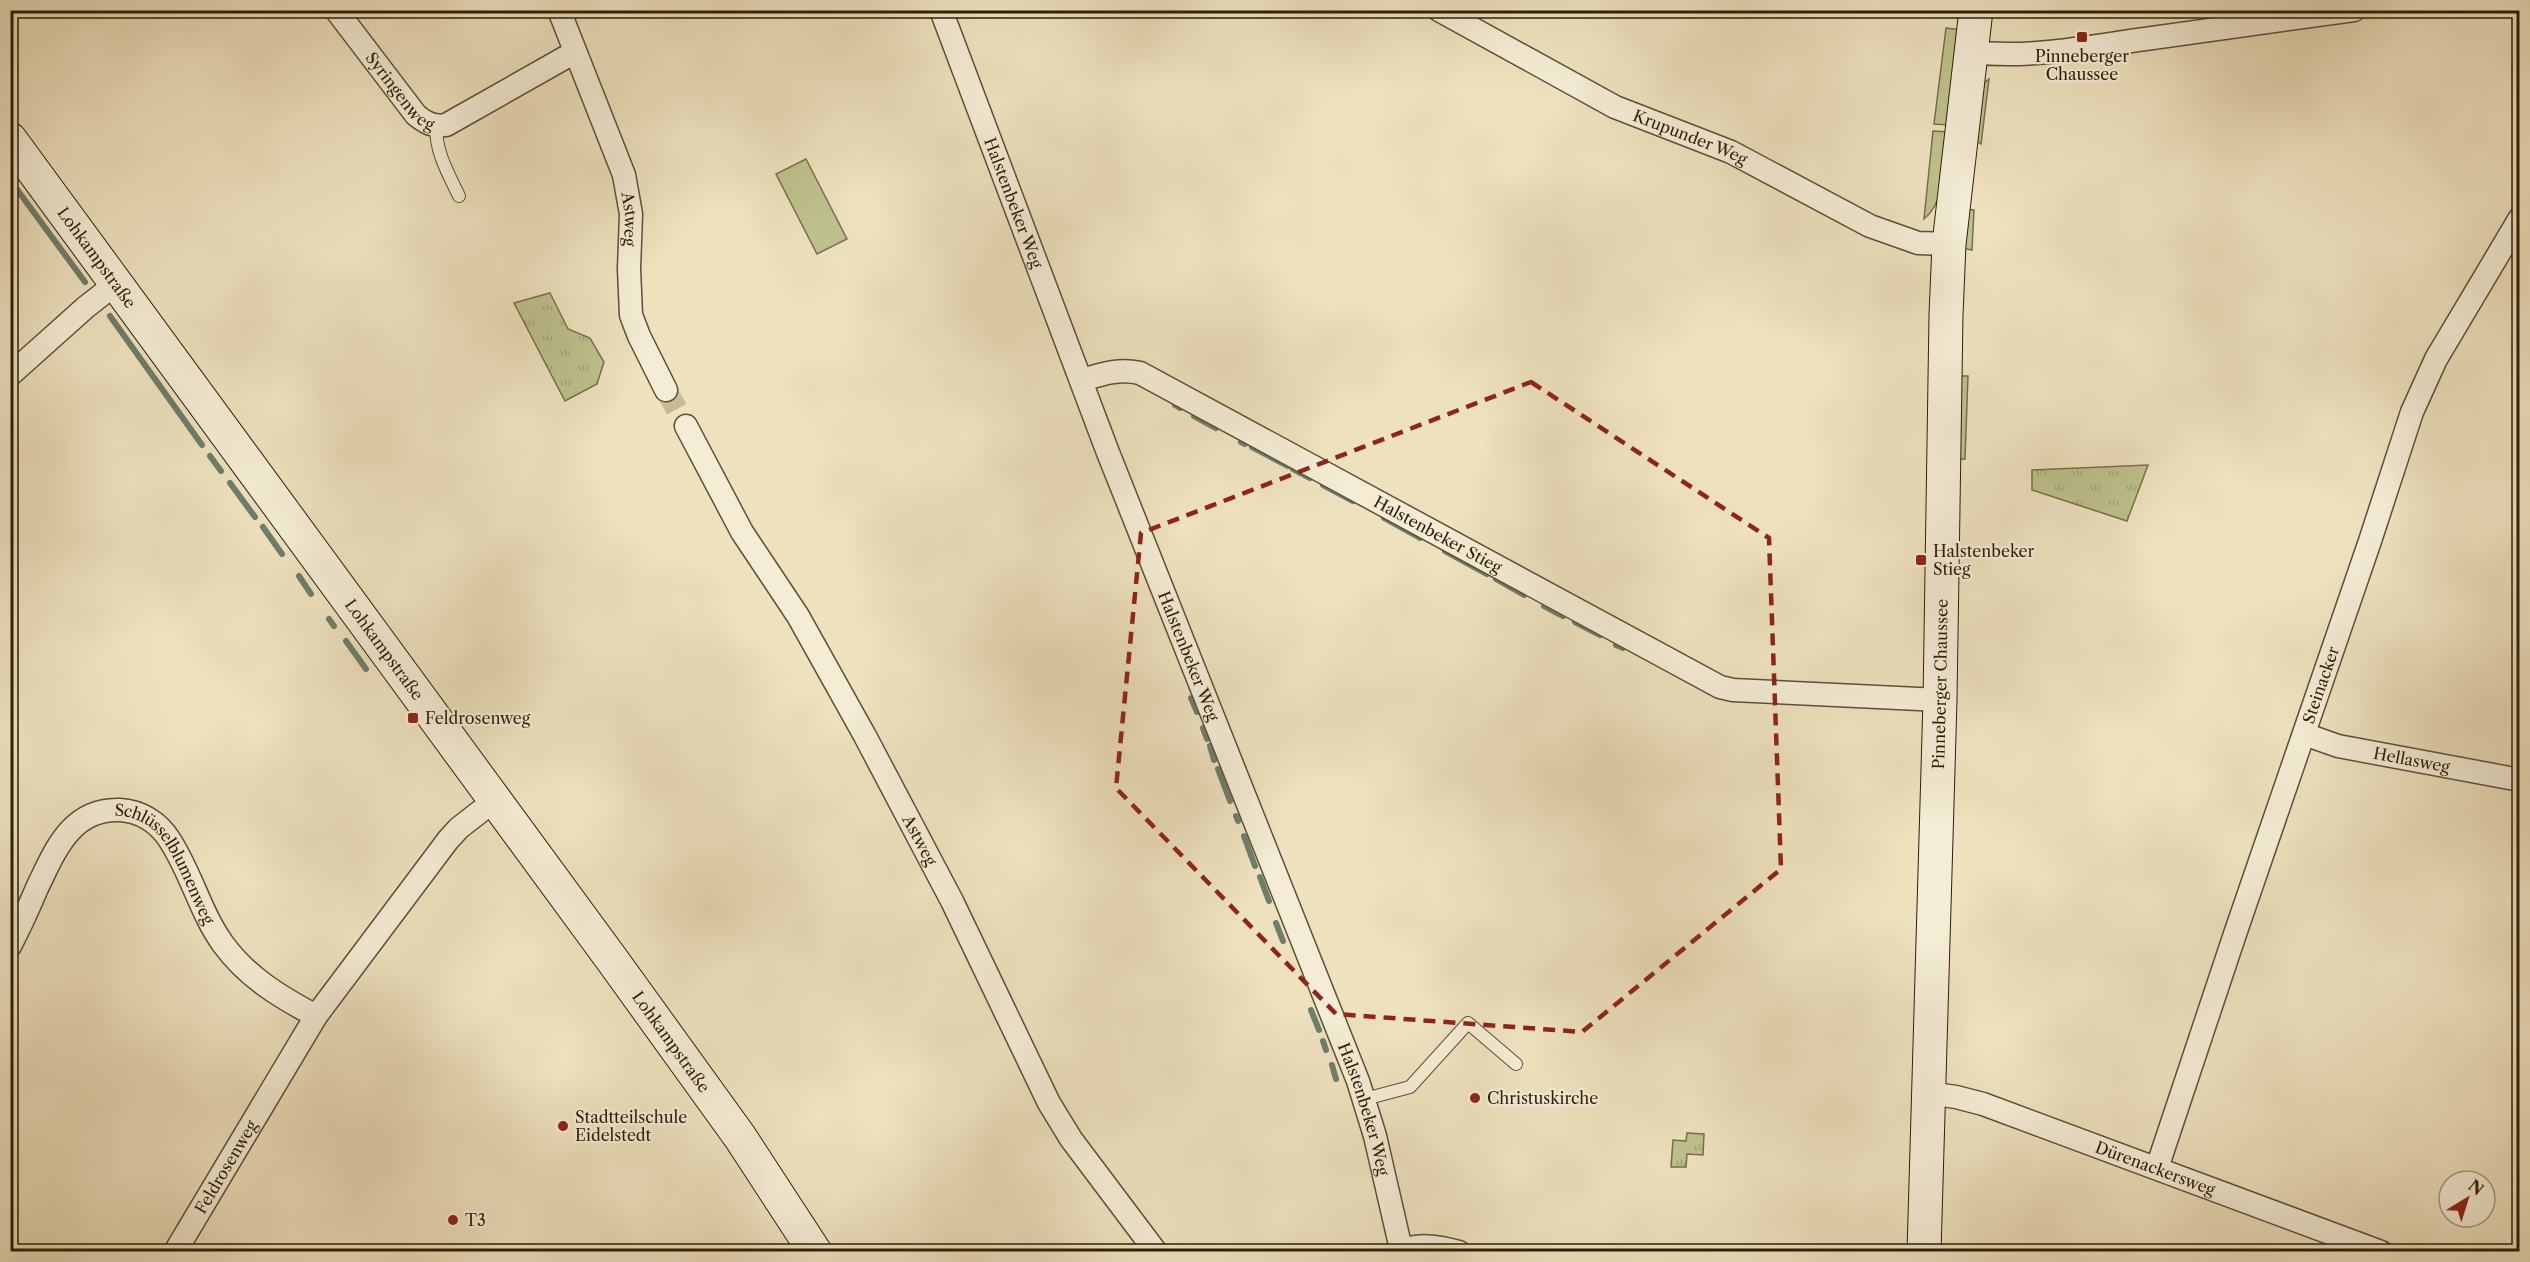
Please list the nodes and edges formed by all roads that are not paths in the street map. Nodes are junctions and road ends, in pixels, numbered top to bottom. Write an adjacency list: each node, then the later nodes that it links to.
1 (336, 10): 9 (street, Syringenweg)
2 (559, 10): 7 (street, Astweg)
3 (941, 10): 16 (street, Halstenbeker Weg)
4 (1439, 10): 13 (street, Krupunder Weg)
5 (1976, 10): 8 (street, Pinneberger Chaussee)
6 (2354, 10): 8 (street)
7 (575, 52): 9 (street, Syringenweg); 17 (street, Astweg)
8 (1971, 52): 13 (street, Pinneberger Chaussee)
9 (436, 127): 11 (lane)
10 (10, 139): 14 (street, Lohkampstraße)
11 (459, 196)
12 (2520, 218): 20 (street, Steinacker)
13 (1949, 244): 19 (street, Pinneberger Chaussee)
14 (117, 282): 15 (street); 22 (street, Lohkampstraße)
15 (10, 375)
16 (1082, 380): 19 (street, Halstenbeker Stieg); 27 (street, Halstenbeker Weg)
17 (666, 390)
18 (686, 426): 32 (street, Astweg)
19 (1940, 700): 26 (street, Pinneberger Chaussee)
20 (2304, 734): 21 (street, Hellasweg); 28 (street, Steinacker)
21 (2520, 780)
22 (495, 800): 24 (street, Feldrosenweg); 31 (street, Lohkampstraße)
23 (10, 946): 24 (street, Schlüsselblumenweg)
24 (316, 1016): 30 (street, Feldrosenweg)
25 (1516, 1064): 27 (lane)
26 (1928, 1093): 28 (street, Dürenackersweg); 34 (street, Pinneberger Chaussee)
27 (1365, 1099): 29 (street, Halstenbeker Weg)
28 (2157, 1168): 35 (street, Dürenackersweg)
29 (1398, 1250): 33 (street, Halstenbeker Weg)
30 (175, 1251)
31 (816, 1251)
32 (1156, 1251)
33 (1459, 1251)
34 (1924, 1251)
35 (2381, 1251)

